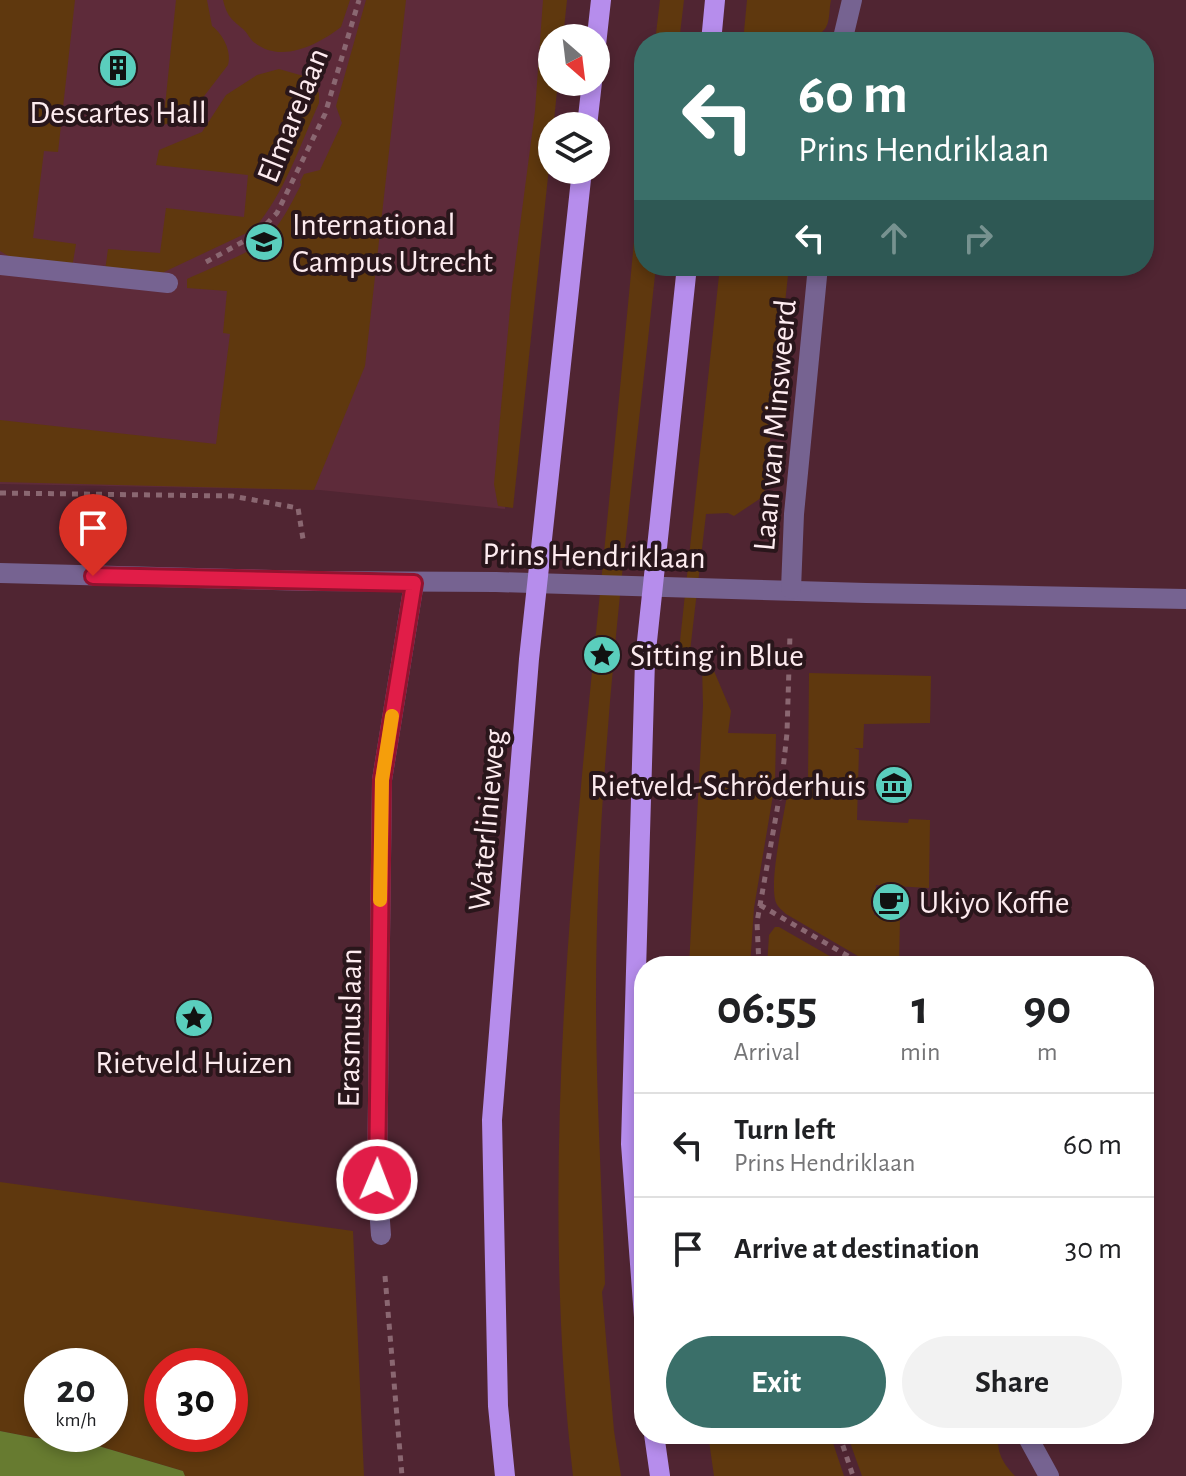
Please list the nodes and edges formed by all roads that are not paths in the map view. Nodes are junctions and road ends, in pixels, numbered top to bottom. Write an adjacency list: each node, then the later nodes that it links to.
1 (601, 0): 4 (main road)
2 (715, 0): 5 (main road)
3 (852, 0): 6 (street)
4 (598, 24)
5 (712, 32)
6 (844, 32)
7 (580, 184): 22 (main road, Waterlinieweg)
8 (0, 265): 11 (street)
9 (686, 276): 16 (main road)
10 (817, 276): 14 (street, Laan van Minsweerd)
11 (168, 283)
12 (0, 573): 13 (street, Prins Hendriklaan)
13 (414, 583): 14 (street, Prins Hendriklaan); 19 (street, Erasmuslaan)
14 (791, 589): 15 (street, Prins Hendriklaan)
15 (1186, 599)
16 (636, 956)
17 (634, 1040): 18 (main road)
18 (634, 1184)
19 (381, 1235)
20 (655, 1444): 23 (main road)
21 (1031, 1444): 24 (street)
22 (505, 1476)
23 (660, 1476)
24 (1049, 1476)

